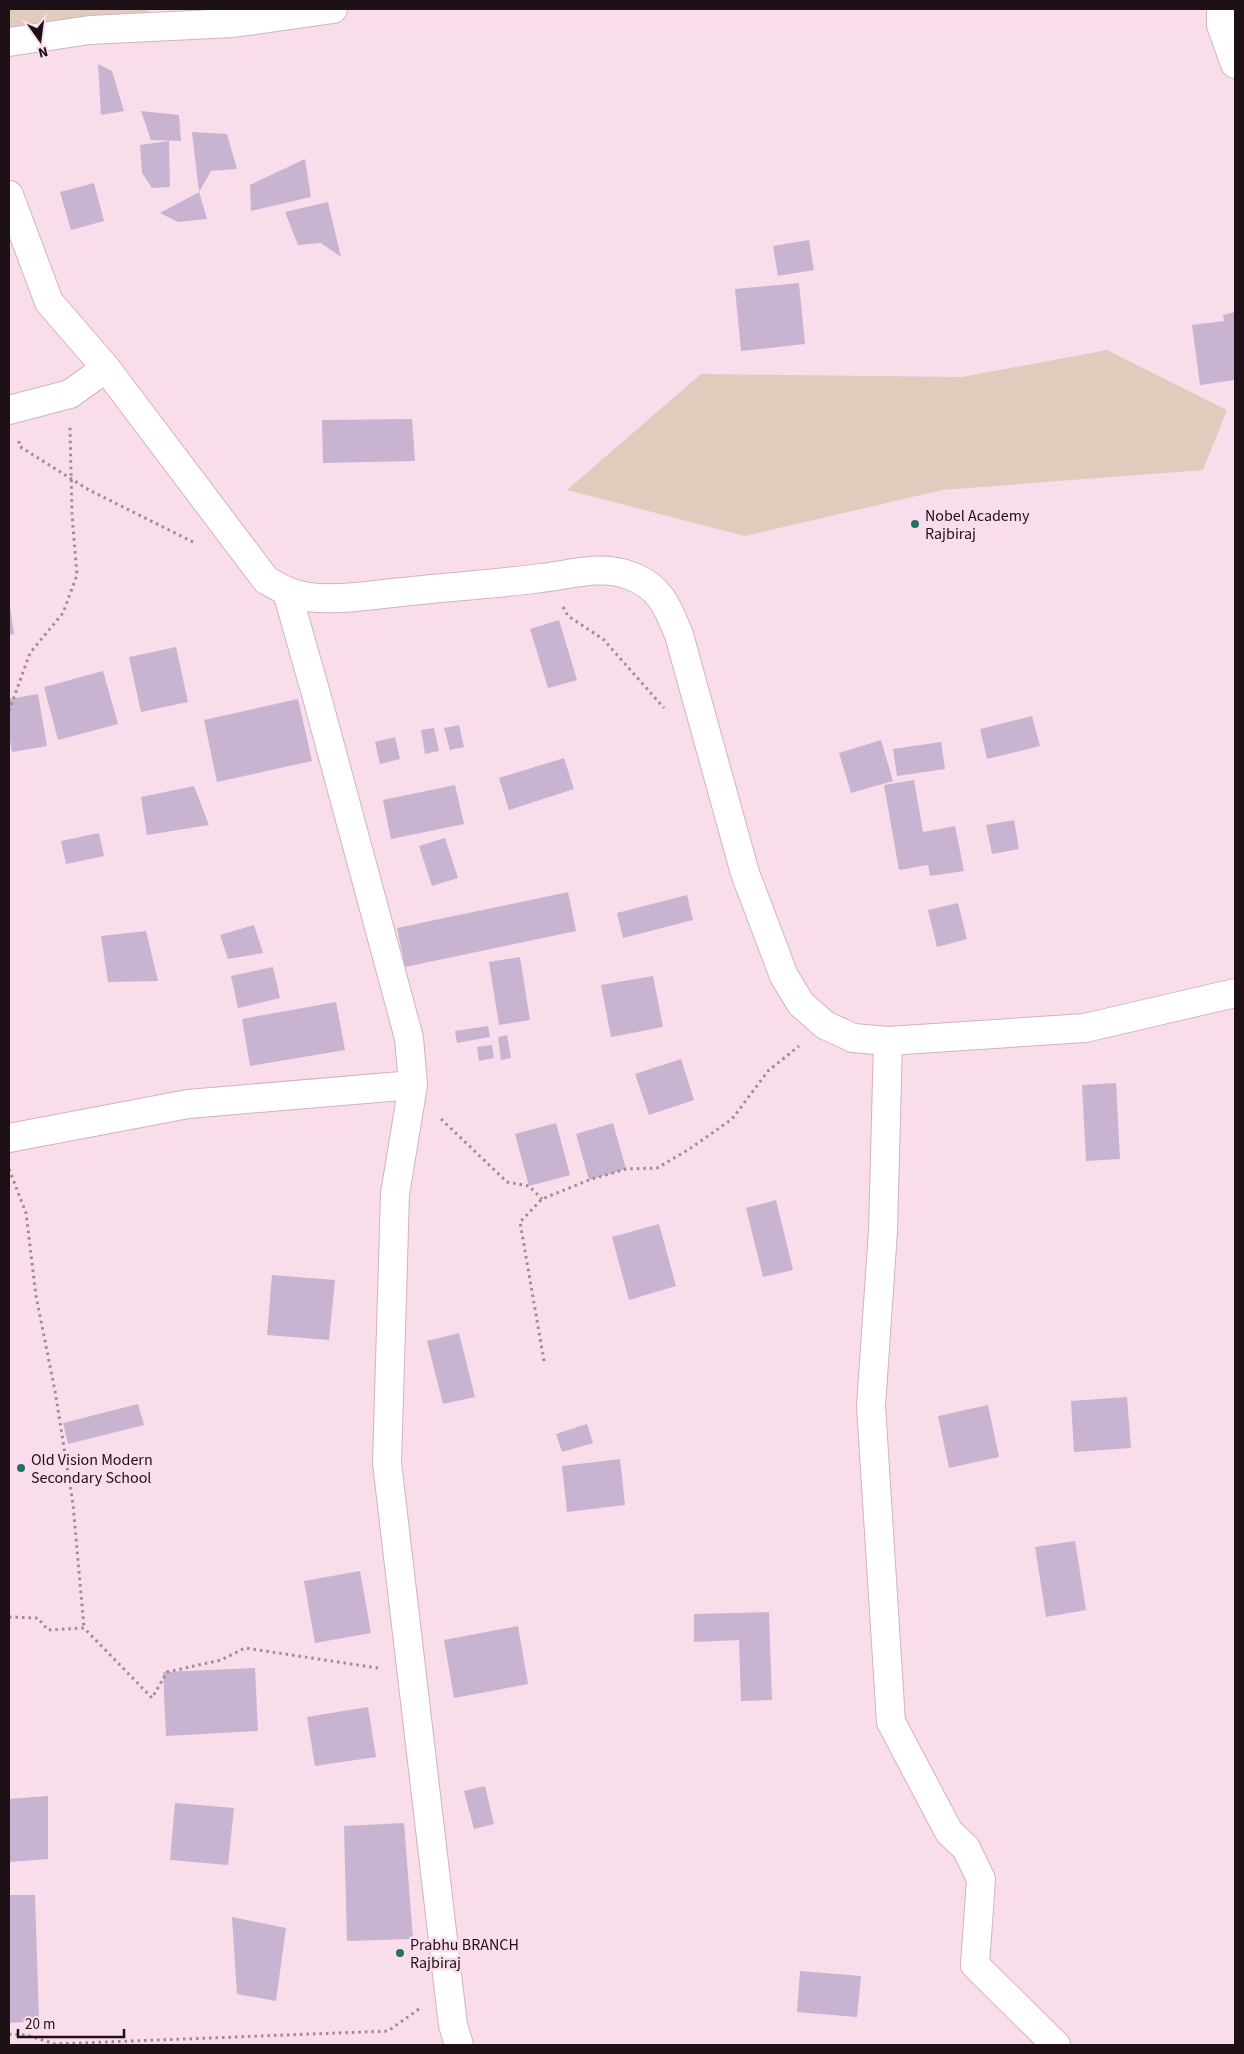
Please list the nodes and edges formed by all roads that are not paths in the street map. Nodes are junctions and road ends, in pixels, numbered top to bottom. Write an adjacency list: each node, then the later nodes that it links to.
1 (333, 9): 3 (street)
2 (1221, 9): 4 (street)
3 (9, 42)
4 (1235, 64)
5 (9, 195): 6 (street)
6 (106, 368): 7 (street); 8 (street)
7 (12, 409)
8 (287, 592): 10 (street); 11 (street)
9 (1235, 993): 10 (street)
10 (888, 1041): 14 (street)
11 (413, 1085): 12 (street); 13 (street)
12 (9, 1138)
13 (459, 2045)
14 (1056, 2045)

